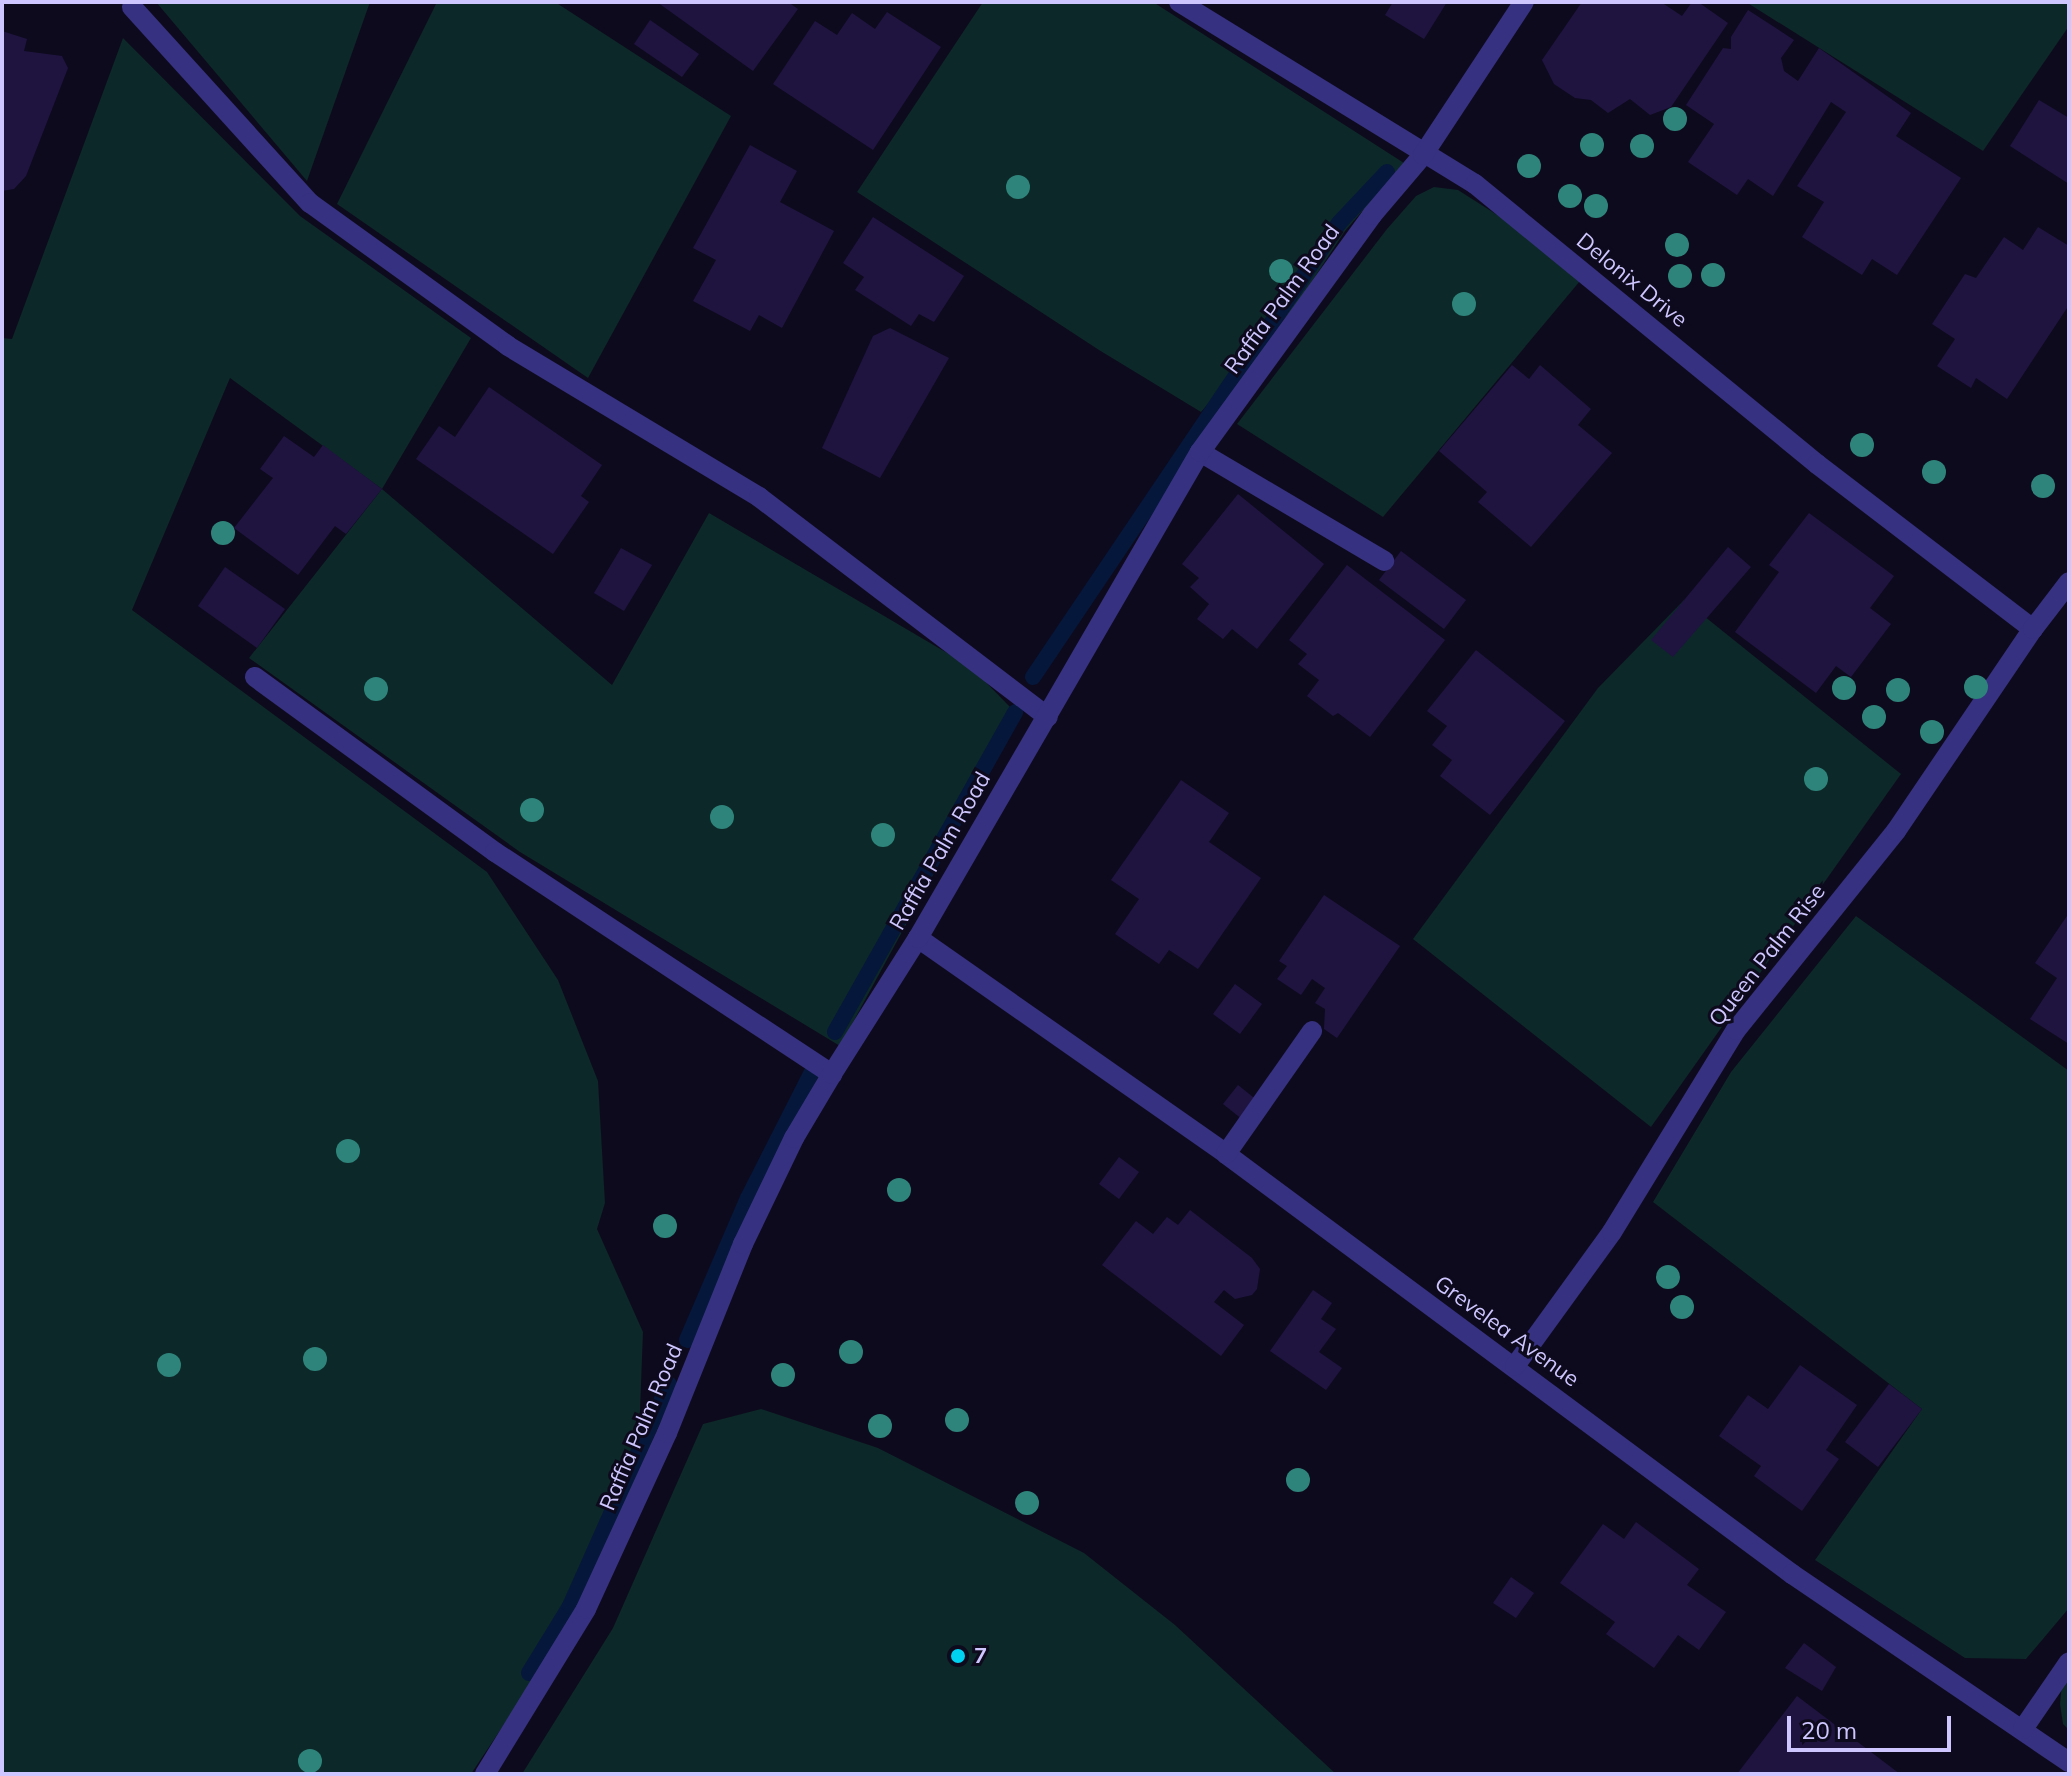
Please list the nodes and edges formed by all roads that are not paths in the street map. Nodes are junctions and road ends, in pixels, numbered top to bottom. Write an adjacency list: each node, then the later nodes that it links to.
1 (1179, 2): 4 (street, Delonix Drive)
2 (1524, 2): 4 (street, Raffia Palm Road)
3 (132, 7): 10 (street)
4 (1423, 155): 5 (street, Raffia Palm Road); 8 (street, Delonix Drive)
5 (1200, 452): 6 (street); 10 (street, Raffia Palm Road)
6 (1384, 561)
7 (2069, 582): 8 (street, Queen Palm Rise)
8 (2033, 629): 15 (street, Queen Palm Rise)
9 (255, 677): 13 (street)
10 (1048, 717): 11 (street, Raffia Palm Road)
11 (918, 938): 13 (street, Raffia Palm Road); 14 (street, Grevelea Avenue)
12 (1312, 1031): 14 (street)
13 (832, 1074): 19 (street, Raffia Palm Road)
14 (1226, 1154): 15 (street, Grevelea Avenue)
15 (1515, 1366): 17 (street, Grevelea Avenue)
16 (2069, 1662): 17 (street)
17 (2023, 1729): 18 (street, Grevelea Avenue)
18 (2069, 1762)
19 (485, 1774)

